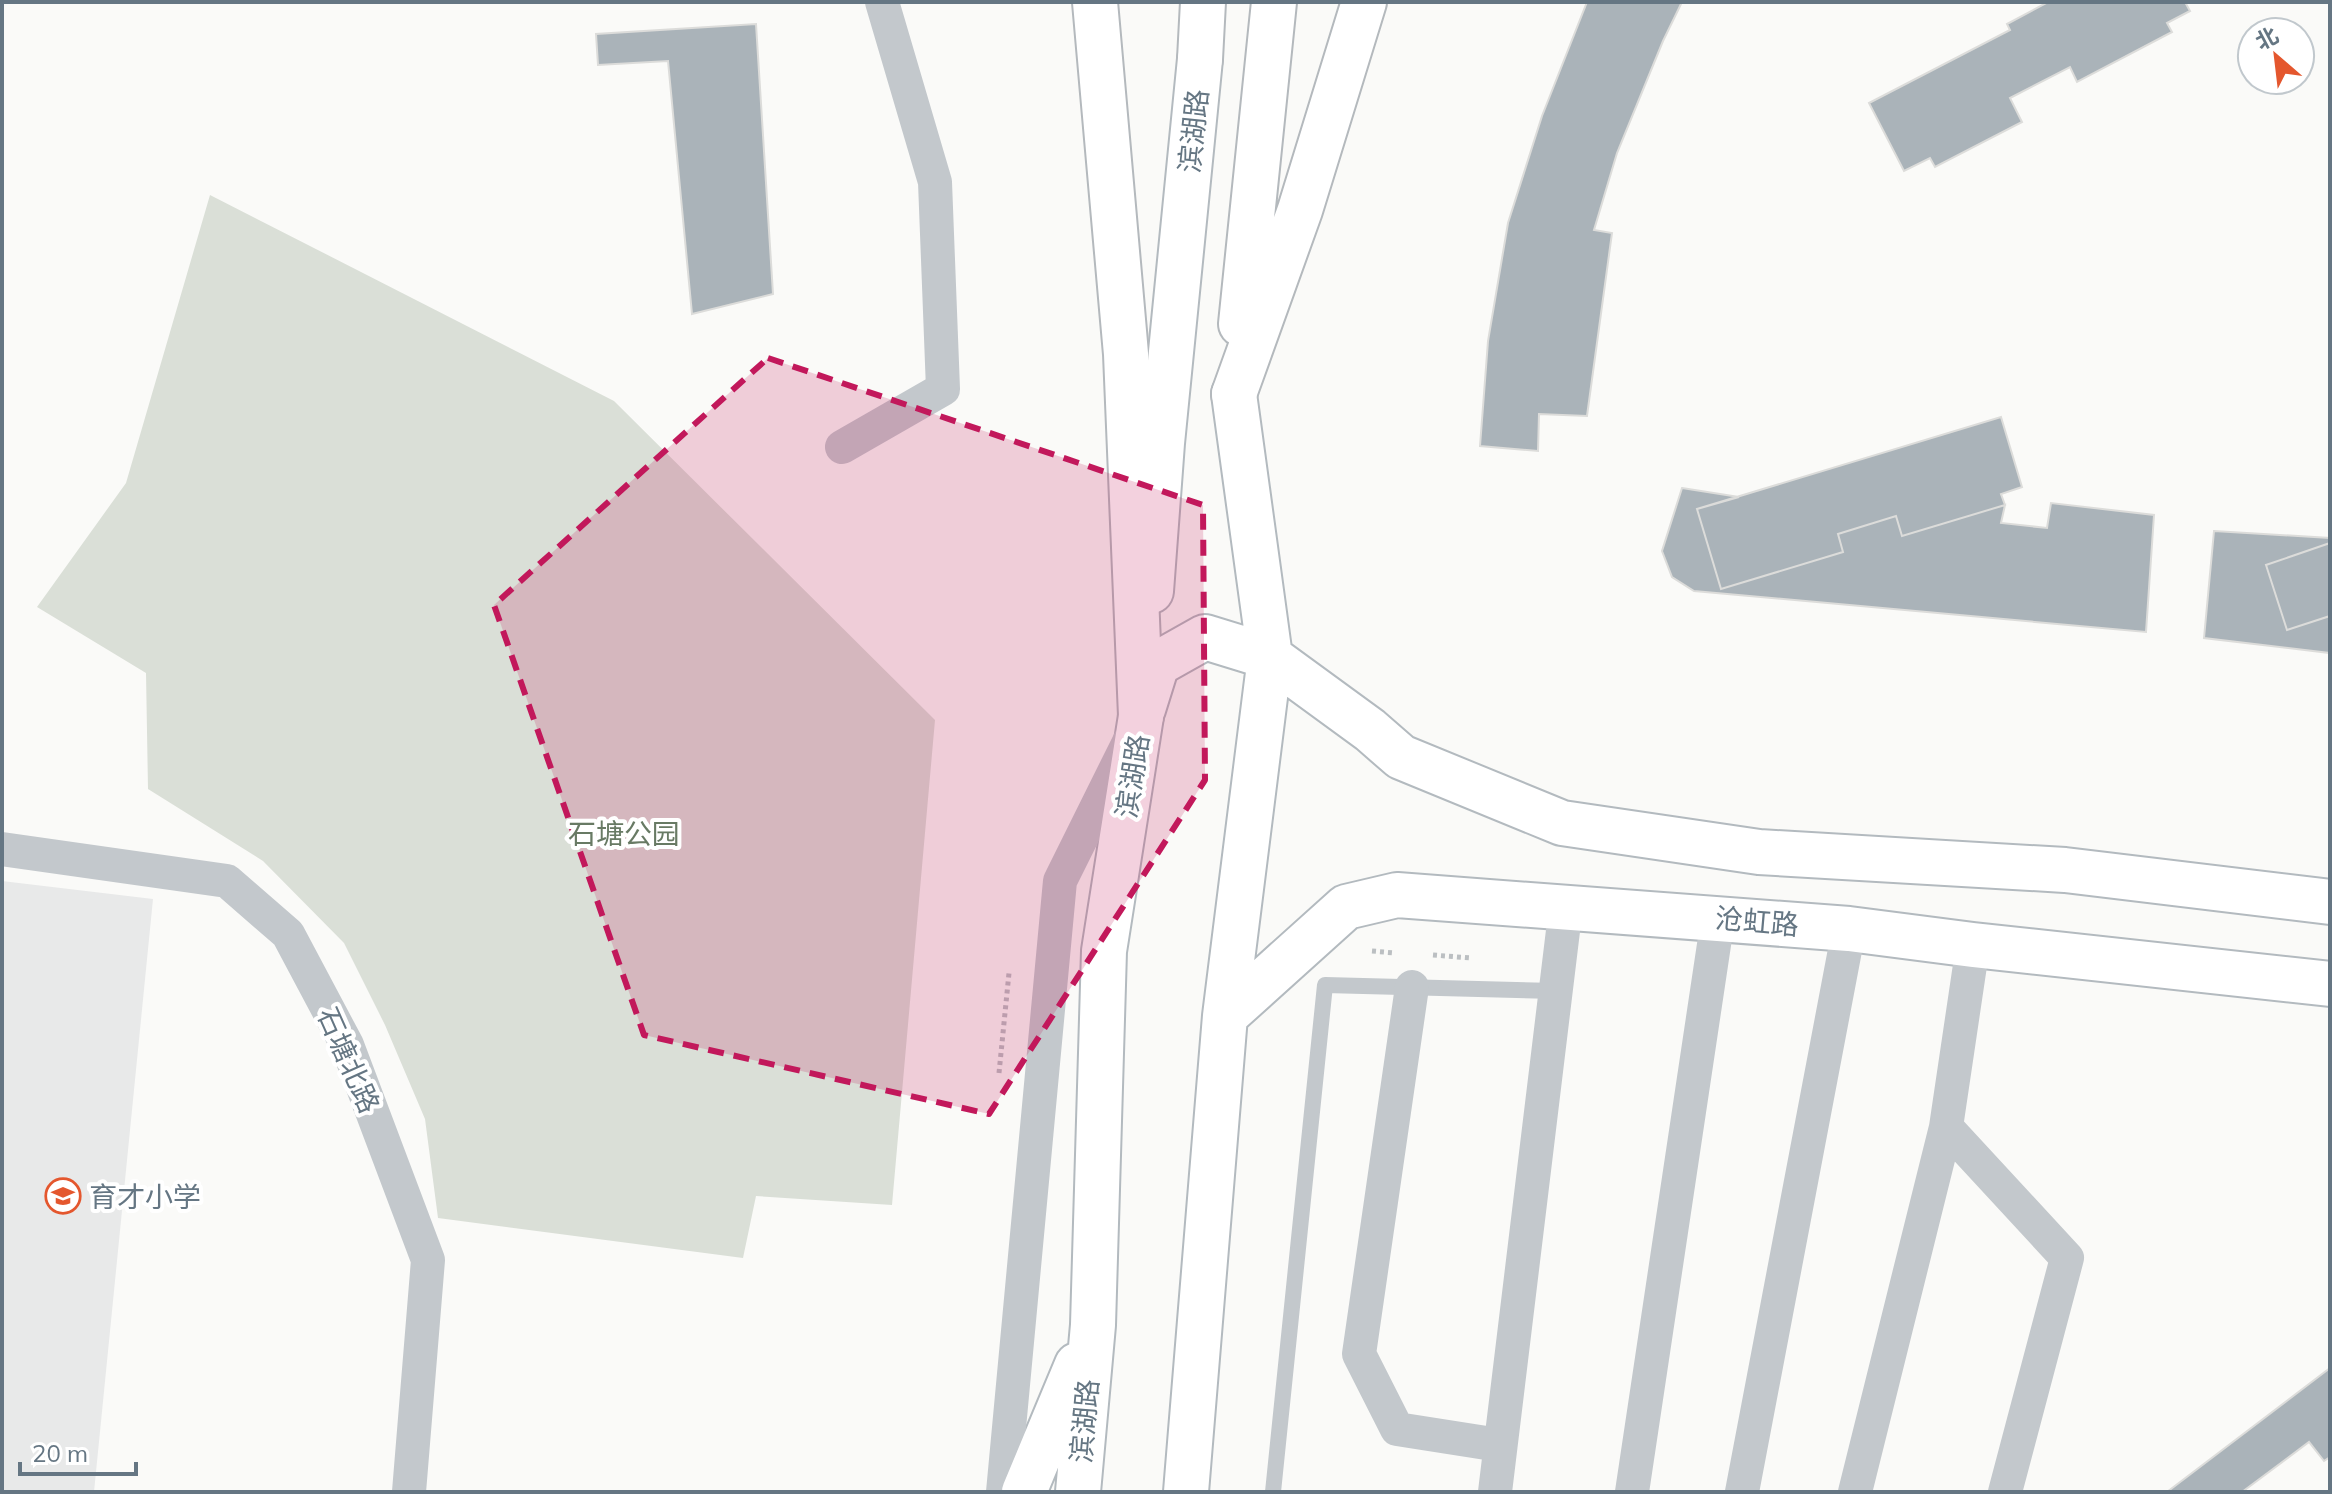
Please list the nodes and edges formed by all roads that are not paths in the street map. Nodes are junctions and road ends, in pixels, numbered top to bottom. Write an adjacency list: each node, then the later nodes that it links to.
1 (882, 2): 7 (street)
2 (1095, 2): 9 (main road)
3 (1203, 2): 9 (main road, 滨湖路)
4 (1274, 2): 6 (main road)
5 (1364, 2): 6 (main road)
6 (1234, 394): 8 (main road)
7 (842, 447)
8 (1270, 657): 9 (main road); 11 (main road); 19 (main road)
9 (1141, 716): 21 (main road, 滨湖路); 24 (street)
10 (2, 849): 23 (street, 石塘北路)
11 (2330, 902)
12 (1566, 906): 13 (main road, 沧虹路); 18 (street); 19 (main road, 沧虹路)
13 (1718, 918): 14 (main road, 沧虹路); 30 (street)
14 (1849, 929): 15 (main road, 沧虹路); 31 (street)
15 (1973, 945): 16 (main road, 沧虹路); 20 (street)
16 (2330, 984)
17 (1412, 987): 18 (lane); 22 (street); 28 (lane)
18 (1556, 991): 22 (street)
19 (1225, 1016): 27 (main road)
20 (1946, 1127): 32 (street); 33 (street)
21 (1093, 1325): 25 (main road); 26 (main road, 滨湖路)
22 (1499, 1445): 29 (street)
23 (409, 1492)
24 (1003, 1492)
25 (1024, 1492)
26 (1078, 1492)
27 (1186, 1492)
28 (1273, 1492)
29 (1495, 1492)
30 (1632, 1492)
31 (1742, 1492)
32 (1855, 1492)
33 (2005, 1492)

